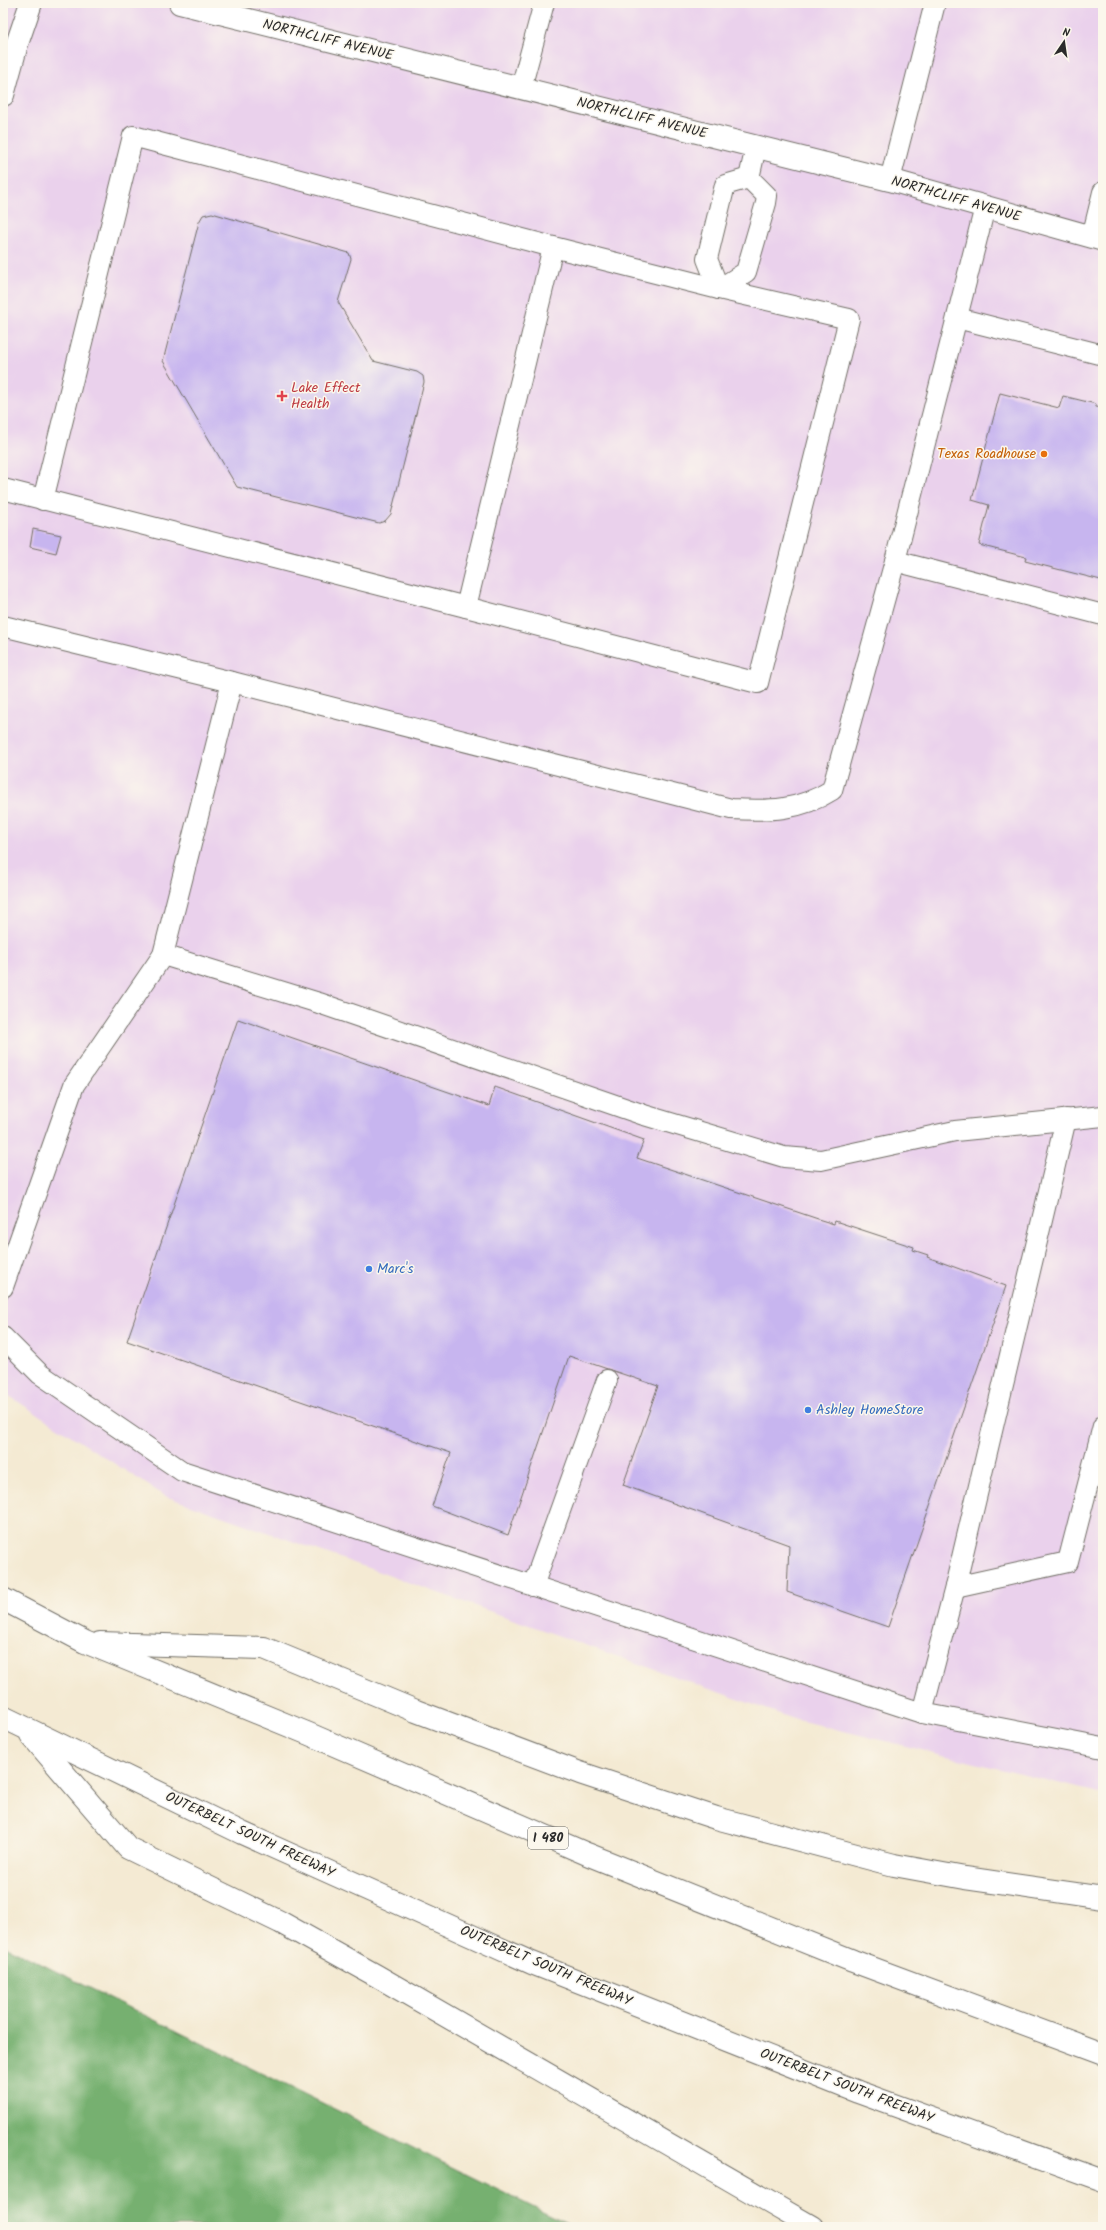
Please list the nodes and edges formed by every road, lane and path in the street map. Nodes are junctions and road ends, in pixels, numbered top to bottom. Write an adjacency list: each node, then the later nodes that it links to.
1 (31, 3): 6 (main road)
2 (180, 3): 5 (main road, NORTHCLIFF AVENUE)
3 (544, 3): 5 (lane)
4 (935, 3): 9 (lane)
5 (521, 88): 7 (main road, NORTHCLIFF AVENUE)
6 (3, 95)
7 (756, 147): 8 (lane); 9 (main road, NORTHCLIFF AVENUE)
8 (749, 178): 14 (lane); 14 (lane)
9 (890, 180): 11 (main road, NORTHCLIFF AVENUE)
10 (1103, 192): 12 (lane)
11 (985, 207): 12 (main road, NORTHCLIFF AVENUE); 15 (lane)
12 (1098, 238)
13 (553, 247): 14 (lane); 18 (lane); 20 (lane)
14 (719, 289): 20 (lane)
15 (956, 318): 16 (lane); 19 (lane)
16 (1103, 355)
17 (3, 489): 18 (lane)
18 (43, 500): 20 (lane)
19 (895, 561): 21 (lane); 23 (lane)
20 (466, 608)
21 (1103, 615)
22 (3, 626): 23 (lane)
23 (232, 682): 24 (lane)
24 (163, 955): 26 (lane); 27 (lane)
25 (1103, 1116): 26 (lane)
26 (1066, 1119): 32 (lane)
27 (3, 1287)
28 (3, 1337): 31 (lane)
29 (607, 1380): 31 (lane)
30 (1103, 1426): 32 (lane)
31 (533, 1586): 35 (lane)
32 (954, 1587): 35 (lane)
33 (3, 1599): 34 (main road, I 480)
34 (85, 1642): 39 (main road); 40 (main road, I 480)
35 (922, 1713): 38 (lane)
36 (3, 1717): 37 (main road, OUTERBELT SOUTH FREEWAY)
37 (25, 1728): 41 (main road, OUTERBELT SOUTH FREEWAY); 42 (main road)
38 (1103, 1748)
39 (1103, 1898)
40 (1103, 2054)
41 (1103, 2181)
42 (812, 2227)

